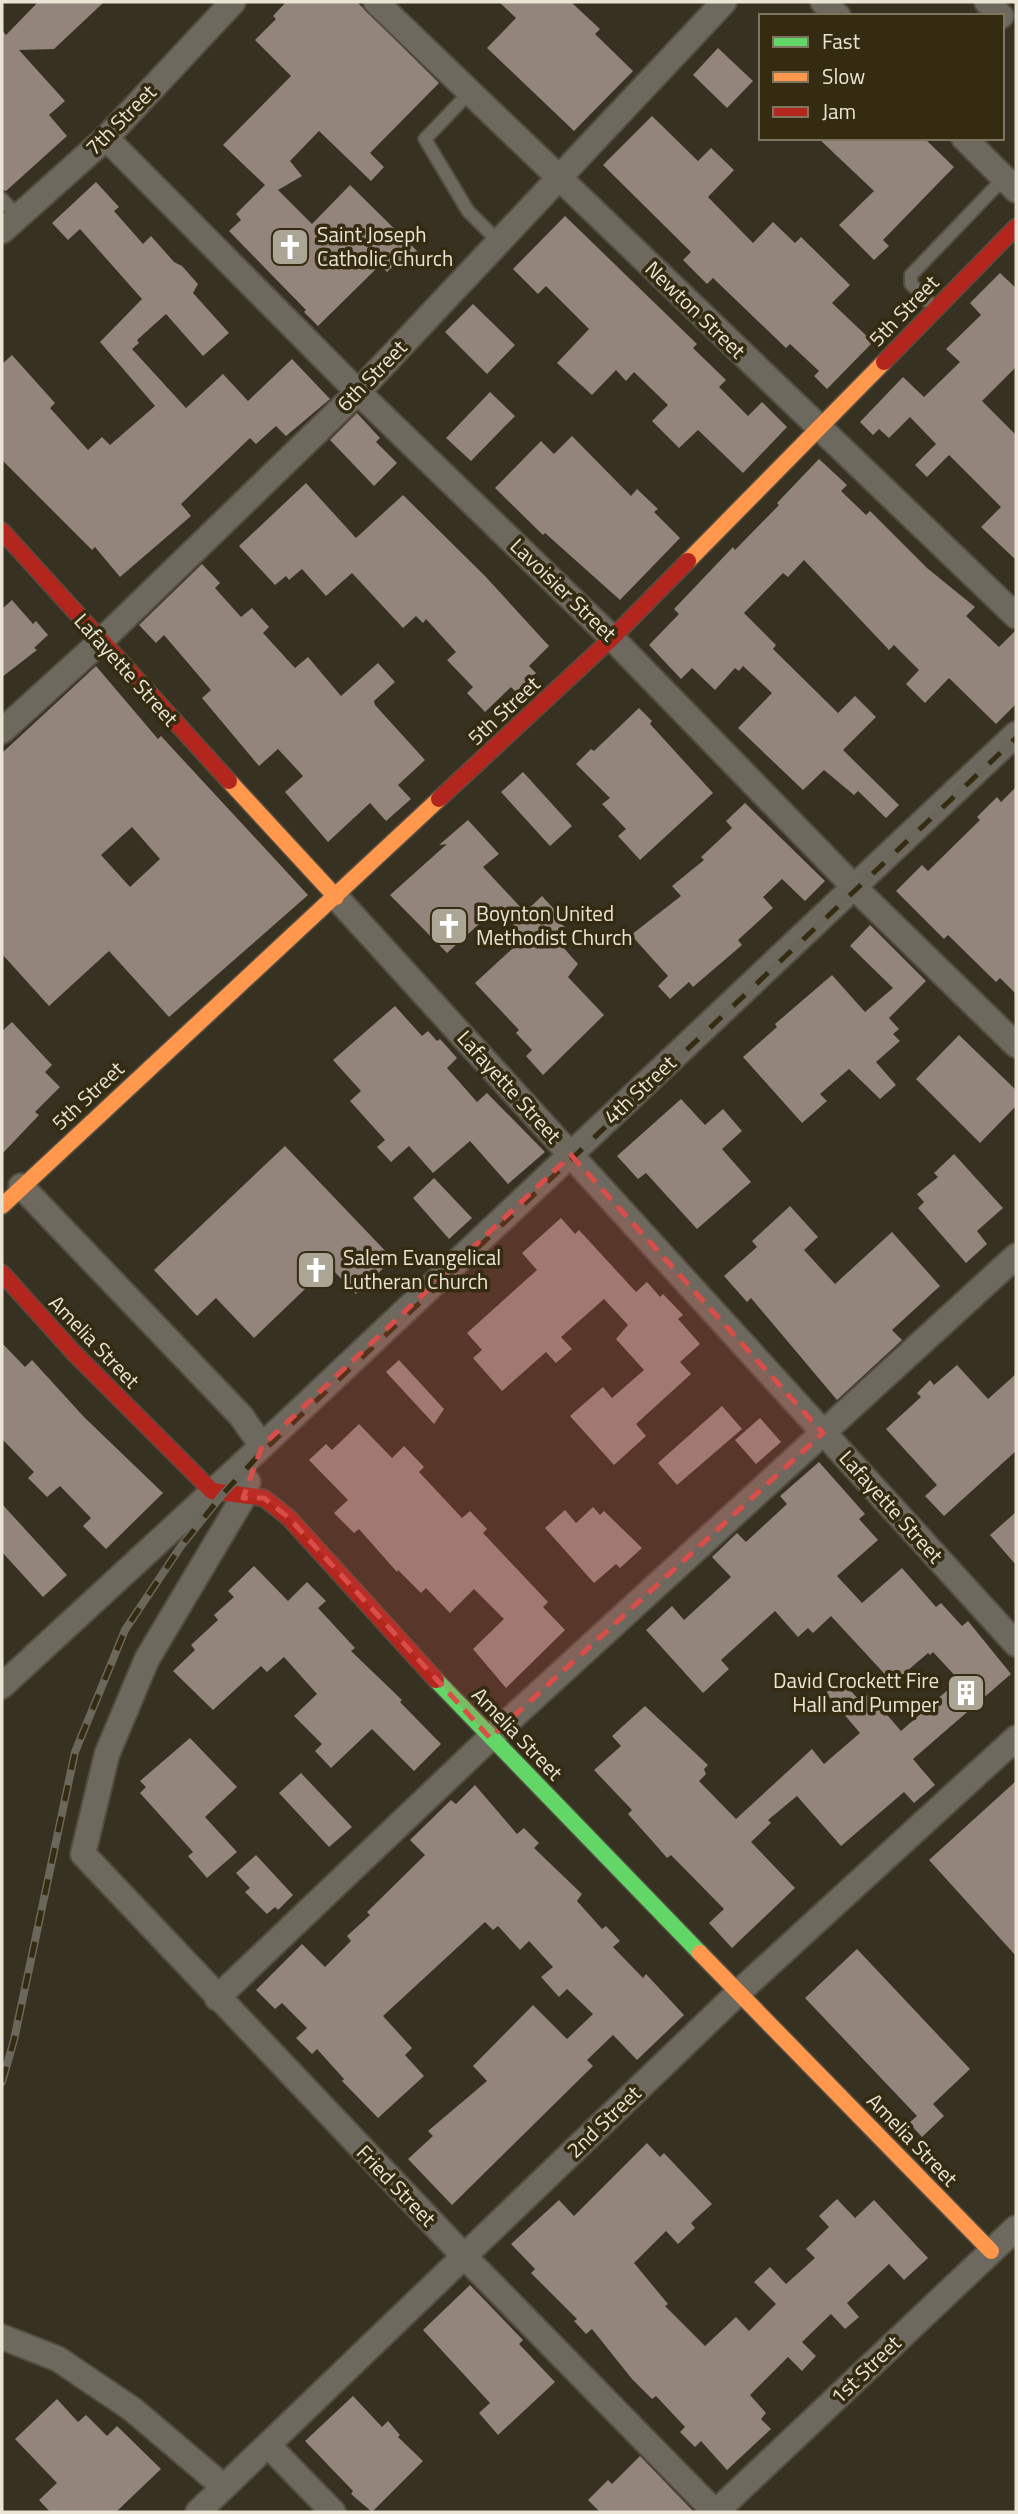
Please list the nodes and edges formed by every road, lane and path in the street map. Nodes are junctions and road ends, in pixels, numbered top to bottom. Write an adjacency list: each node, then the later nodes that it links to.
1 (233, 2): 9 (street, 7th Street)
2 (376, 2): 8 (street, Newton Street)
3 (724, 2): 11 (street, 6th Street)
4 (823, 2): 6 (street)
5 (987, 2): 7 (street)
6 (836, 14)
7 (1000, 14)
8 (469, 93): 11 (street, Newton Street); 15 (lane)
9 (106, 138): 13 (street, 7th Street); 17 (street, Lavoisier Street)
10 (966, 140): 12 (street)
11 (557, 179): 15 (street, 6th Street); 18 (street, Newton Street)
12 (1010, 184): 16 (lane)
13 (7, 215)
14 (1016, 227): 16 (main road, 5th Street)
15 (499, 242): 17 (street, 6th Street)
16 (936, 309): 18 (main road, 5th Street)
17 (358, 392): 21 (street, Lavoisier Street); 22 (street, 6th Street)
18 (818, 428): 20 (street, Newton Street); 21 (main road, 5th Street)
19 (2, 531): 22 (main road, Lafayette Street)
20 (1016, 616)
21 (612, 638): 25 (street, Lavoisier Street); 26 (main road, 5th Street)
22 (100, 642): 23 (street, 6th Street); 26 (main road, Lafayette Street)
23 (2, 731)
24 (1016, 734): 25 (street, 4th Street)
25 (856, 887): 27 (street, Lavoisier Street); 28 (street, 4th Street)
26 (336, 897): 28 (street, Lafayette Street); 29 (main road, 5th Street)
27 (1016, 1045)
28 (571, 1155): 33 (street, Lafayette Street); 34 (street, 4th Street)
29 (21, 1186): 30 (main road, 5th Street); 34 (street)
30 (2, 1206)
31 (1016, 1256): 33 (street)
32 (2, 1273): 35 (main road, Amelia Street)
33 (823, 1433): 37 (street, Lafayette Street); 39 (street)
34 (262, 1446): 35 (street, 4th Street); 36 (street)
35 (212, 1491): 36 (main road, Amelia Street); 38 (street, 4th Street)
36 (243, 1497): 39 (main road, Amelia Street); 42 (street, Fried Street)
37 (1016, 1644)
38 (2, 1686)
39 (490, 1738): 41 (main road, Amelia Street); 42 (street)
40 (1016, 1738): 41 (street, 2nd Street)
41 (739, 1992): 44 (main road, Amelia Street); 45 (street, 2nd Street)
42 (216, 1998): 45 (street, Fried Street)
43 (1016, 2228): 44 (street, 1st Street)
44 (991, 2251): 49 (street, 1st Street)
45 (464, 2256): 47 (street, 2nd Street); 49 (street, Fried Street)
46 (2, 2337): 48 (street)
47 (268, 2445): 48 (street, 2nd Street); 51 (street)
48 (224, 2487): 50 (street, 2nd Street)
49 (724, 2510)
50 (198, 2512)
51 (333, 2512)

